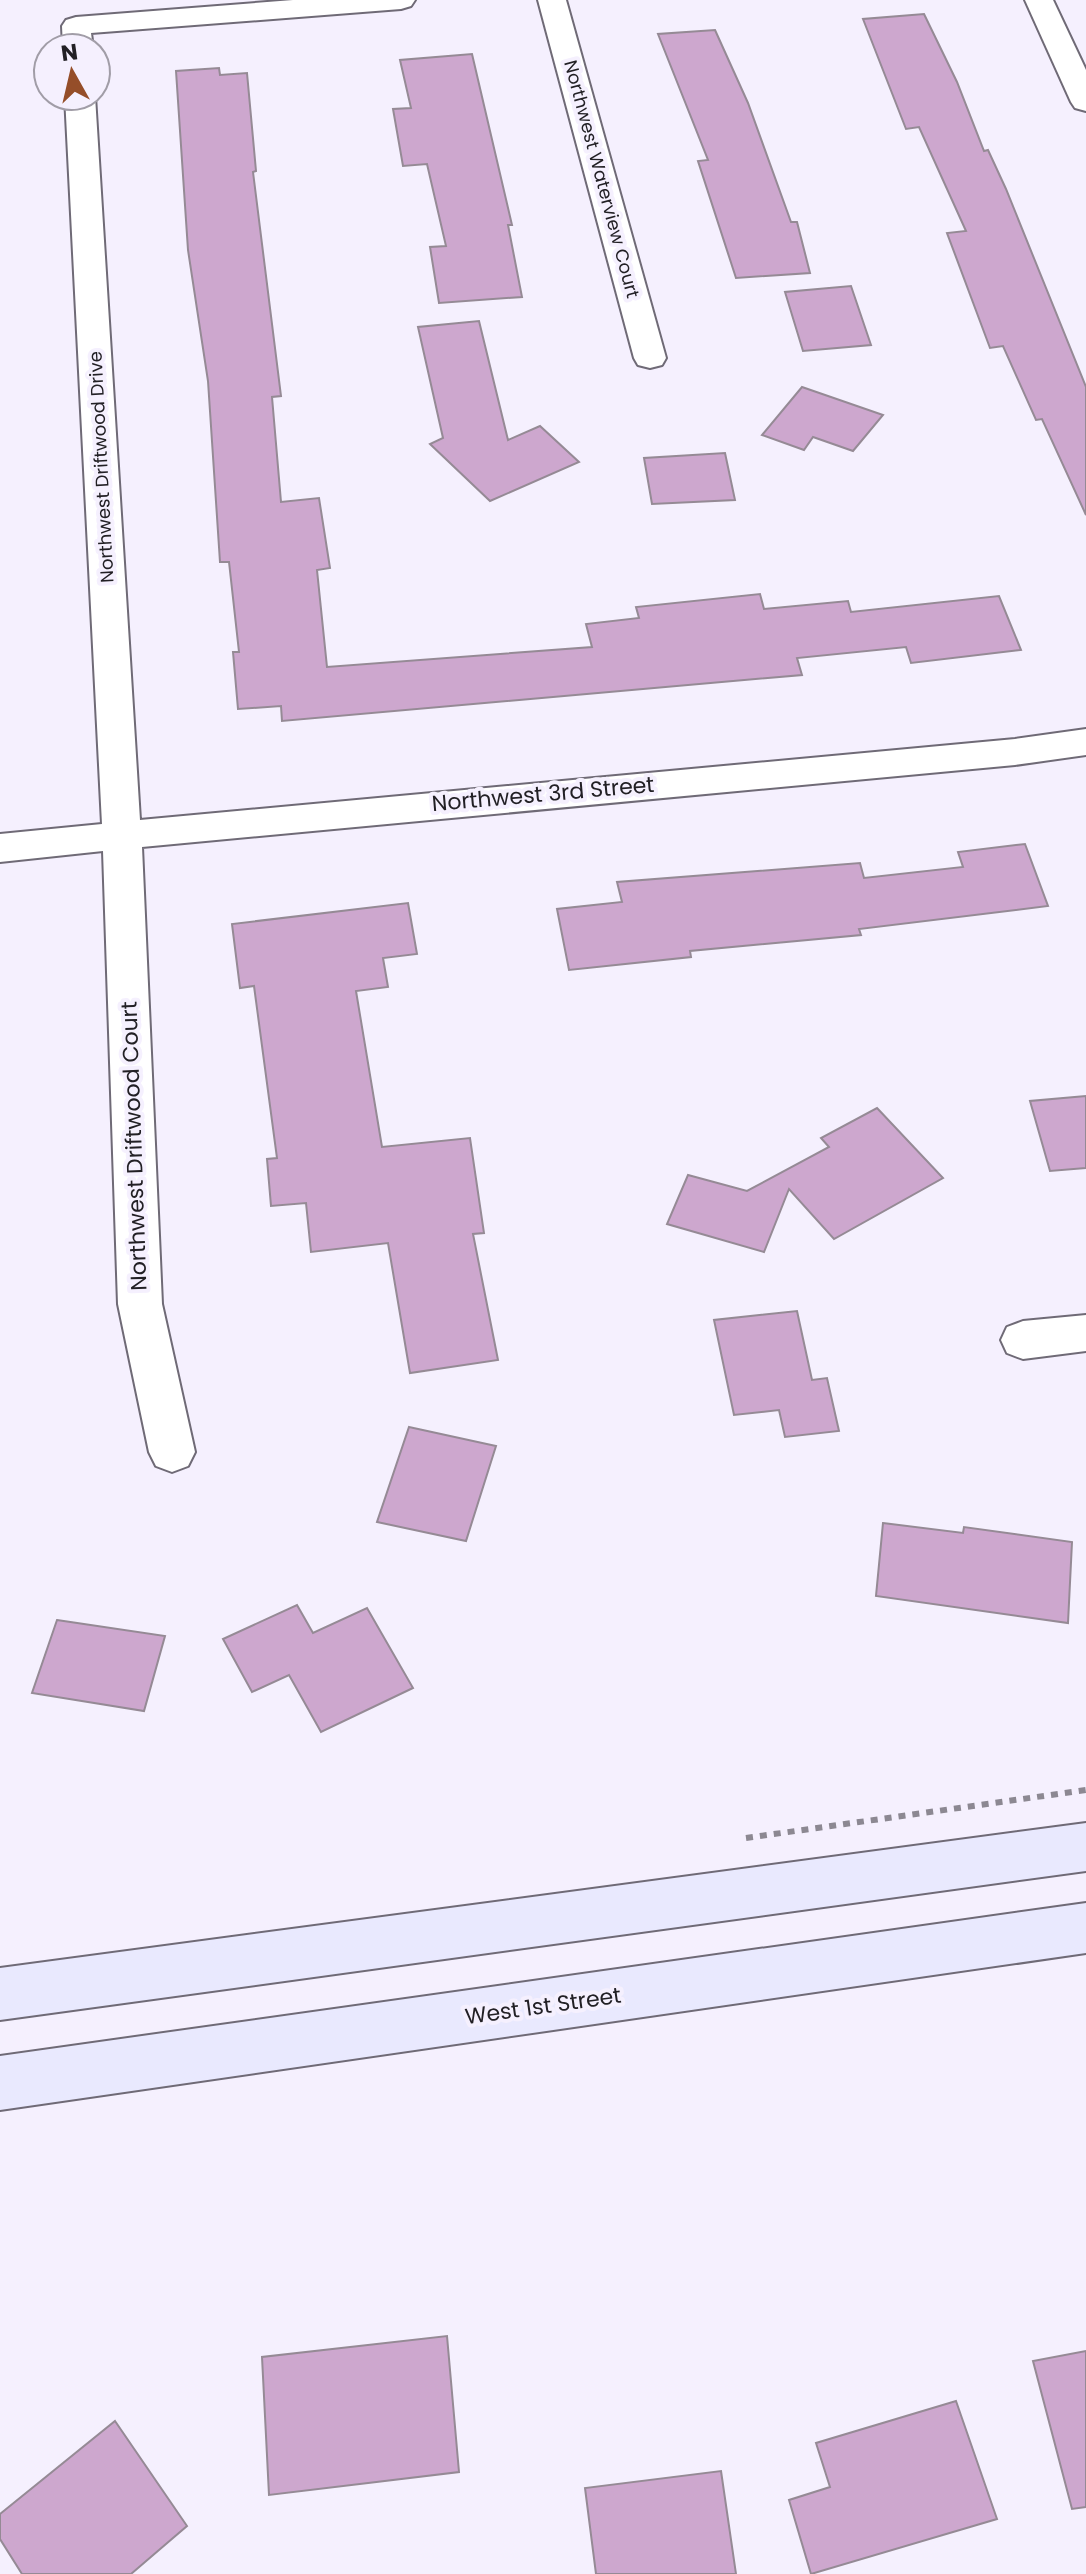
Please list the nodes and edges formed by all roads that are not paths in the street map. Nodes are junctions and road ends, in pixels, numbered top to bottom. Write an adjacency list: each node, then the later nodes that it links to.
1 (401, 0): 4 (street)
2 (552, 0): 7 (street, Northwest Waterview Court)
3 (1039, 0): 5 (street)
4 (112, 33)
5 (1086, 102)
6 (81, 112): 9 (street, Northwest Driftwood Drive)
7 (650, 358)
8 (1086, 742): 9 (street, Northwest 3rd Street)
9 (122, 838): 10 (street, Northwest 3rd Street); 13 (street, Northwest Driftwood Court)
10 (0, 848)
11 (1086, 1333): 12 (street)
12 (1023, 1340)
13 (172, 1452)
14 (1086, 1847): 16 (main road)
15 (1086, 1928): 17 (main road, West 1st Street)
16 (0, 1994)
17 (0, 2083)

